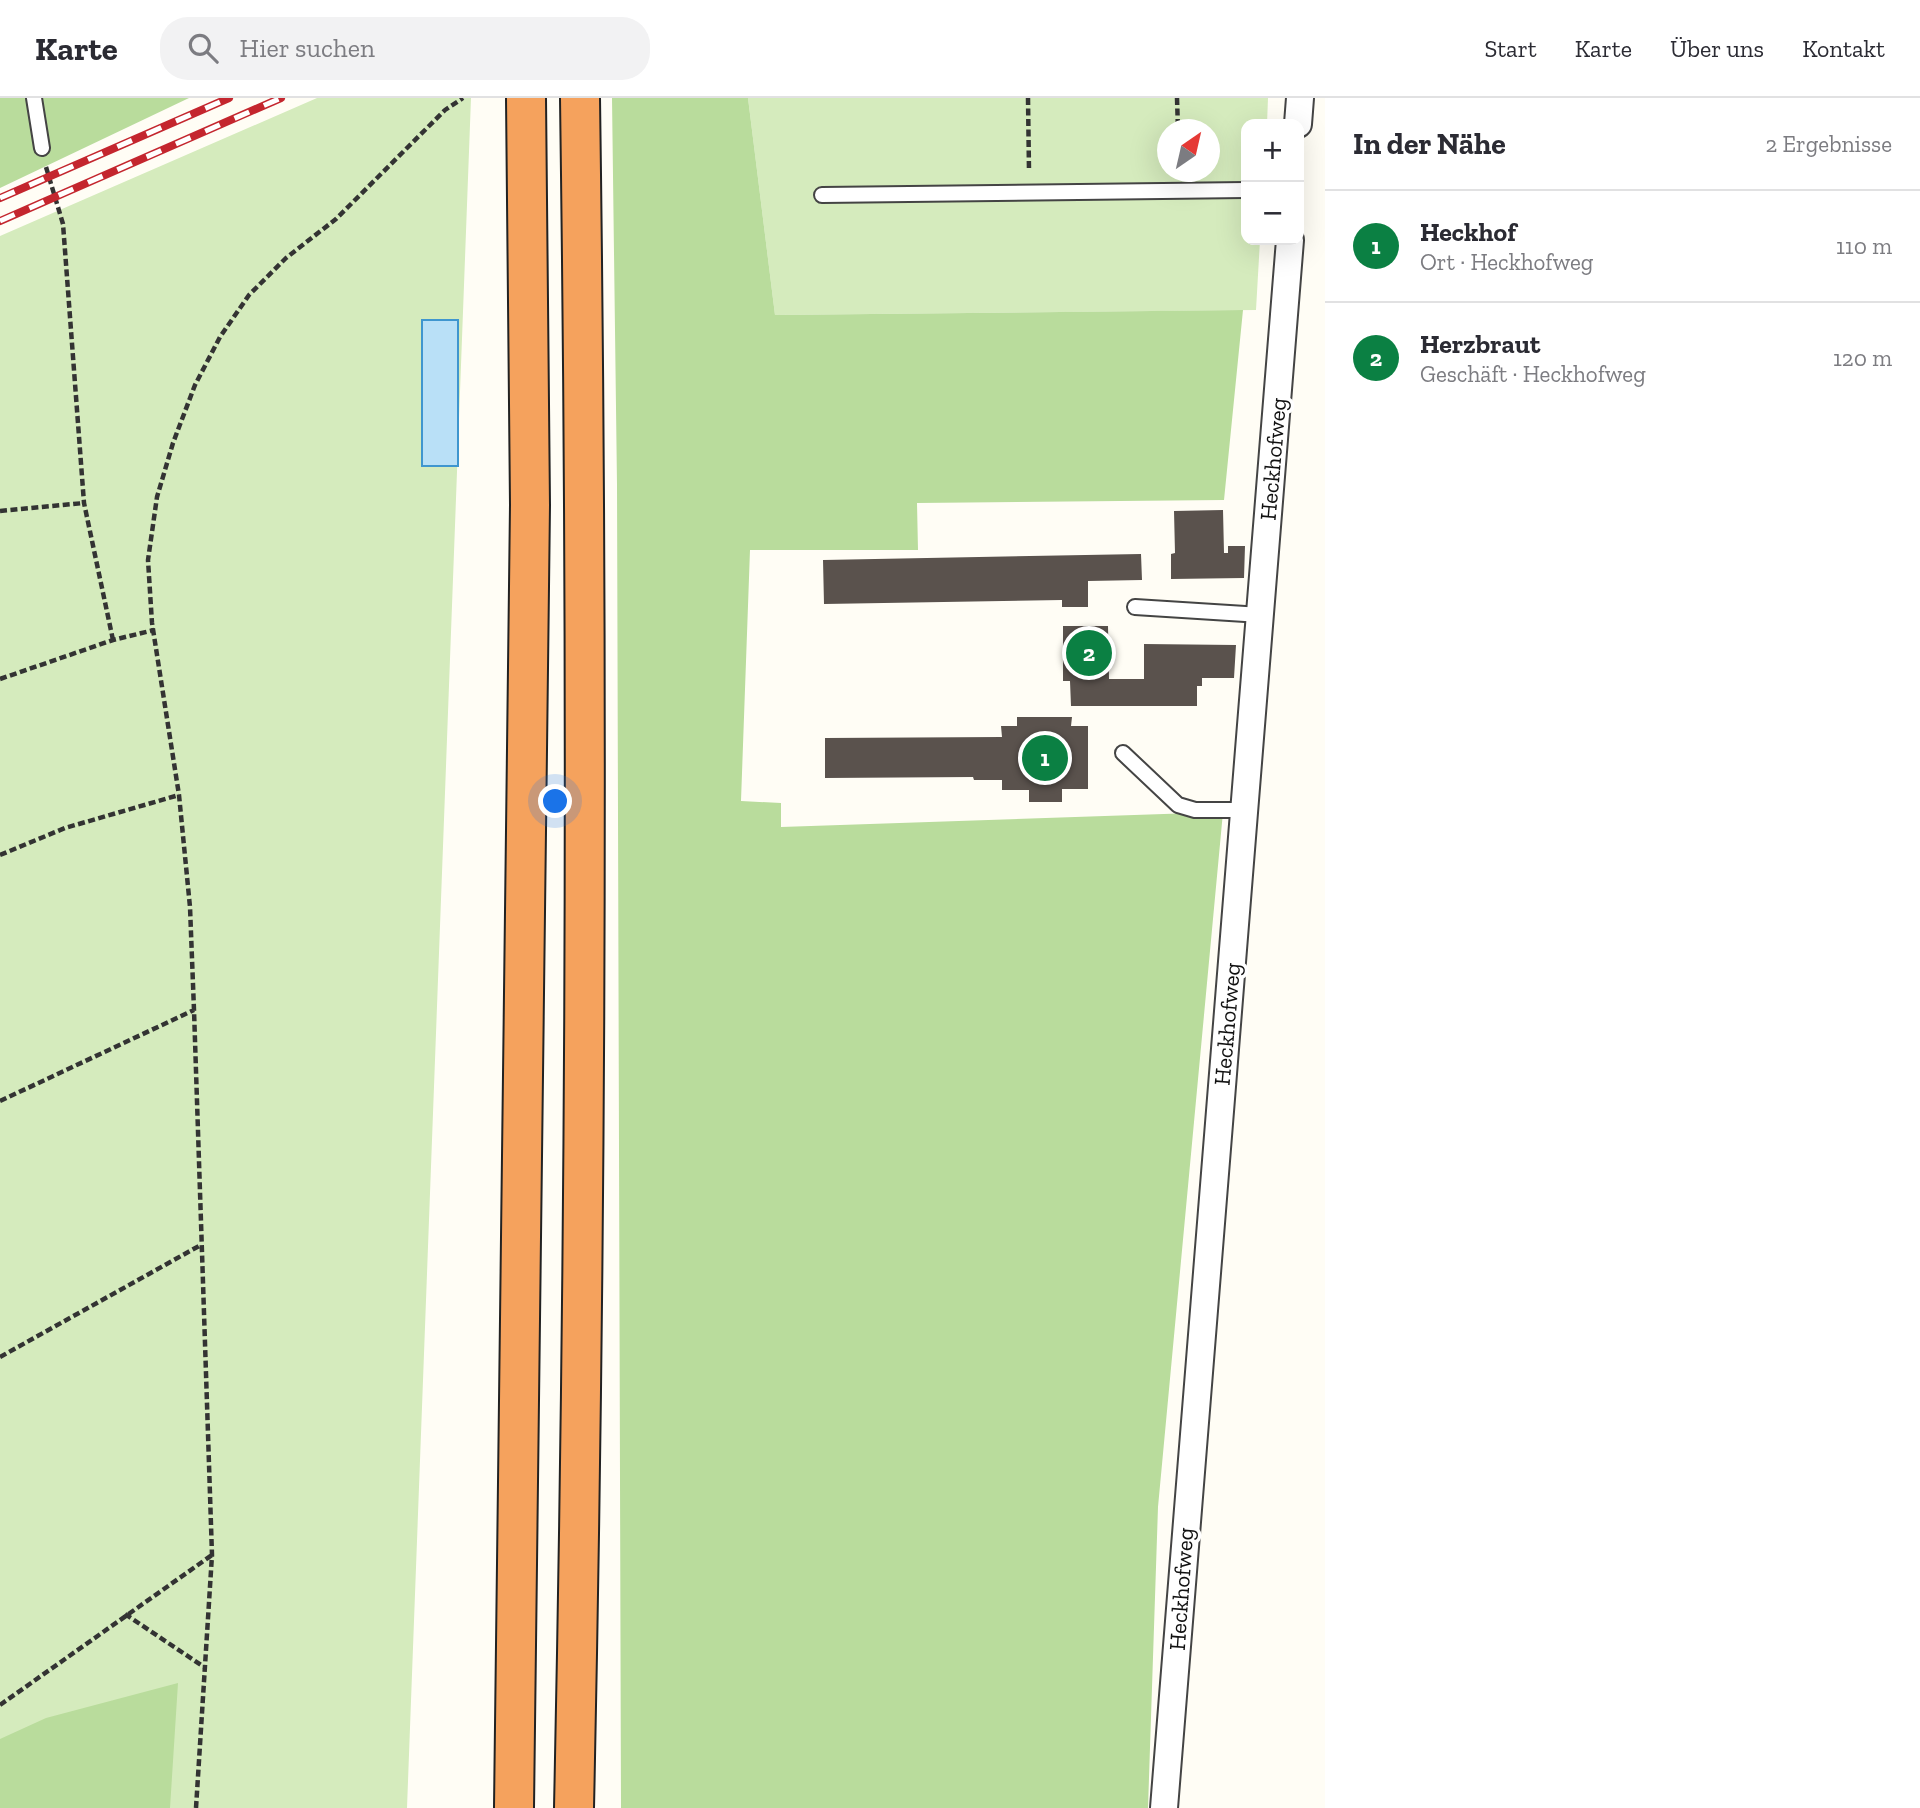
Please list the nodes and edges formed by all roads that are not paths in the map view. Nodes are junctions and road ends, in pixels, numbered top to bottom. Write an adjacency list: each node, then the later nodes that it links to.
1 (34, 98): 6 (lane)
2 (526, 98): 14 (highway)
3 (580, 98): 15 (highway)
4 (1300, 98): 5 (street)
5 (1298, 119)
6 (42, 148)
7 (1241, 190): 8 (lane)
8 (822, 195)
9 (1290, 245): 11 (street, Heckhofweg)
10 (1135, 607): 11 (lane)
11 (1261, 615): 13 (street, Heckhofweg)
12 (1123, 753): 13 (lane)
13 (1245, 810): 16 (street, Heckhofweg)
14 (514, 1808)
15 (574, 1808)
16 (1164, 1808)

